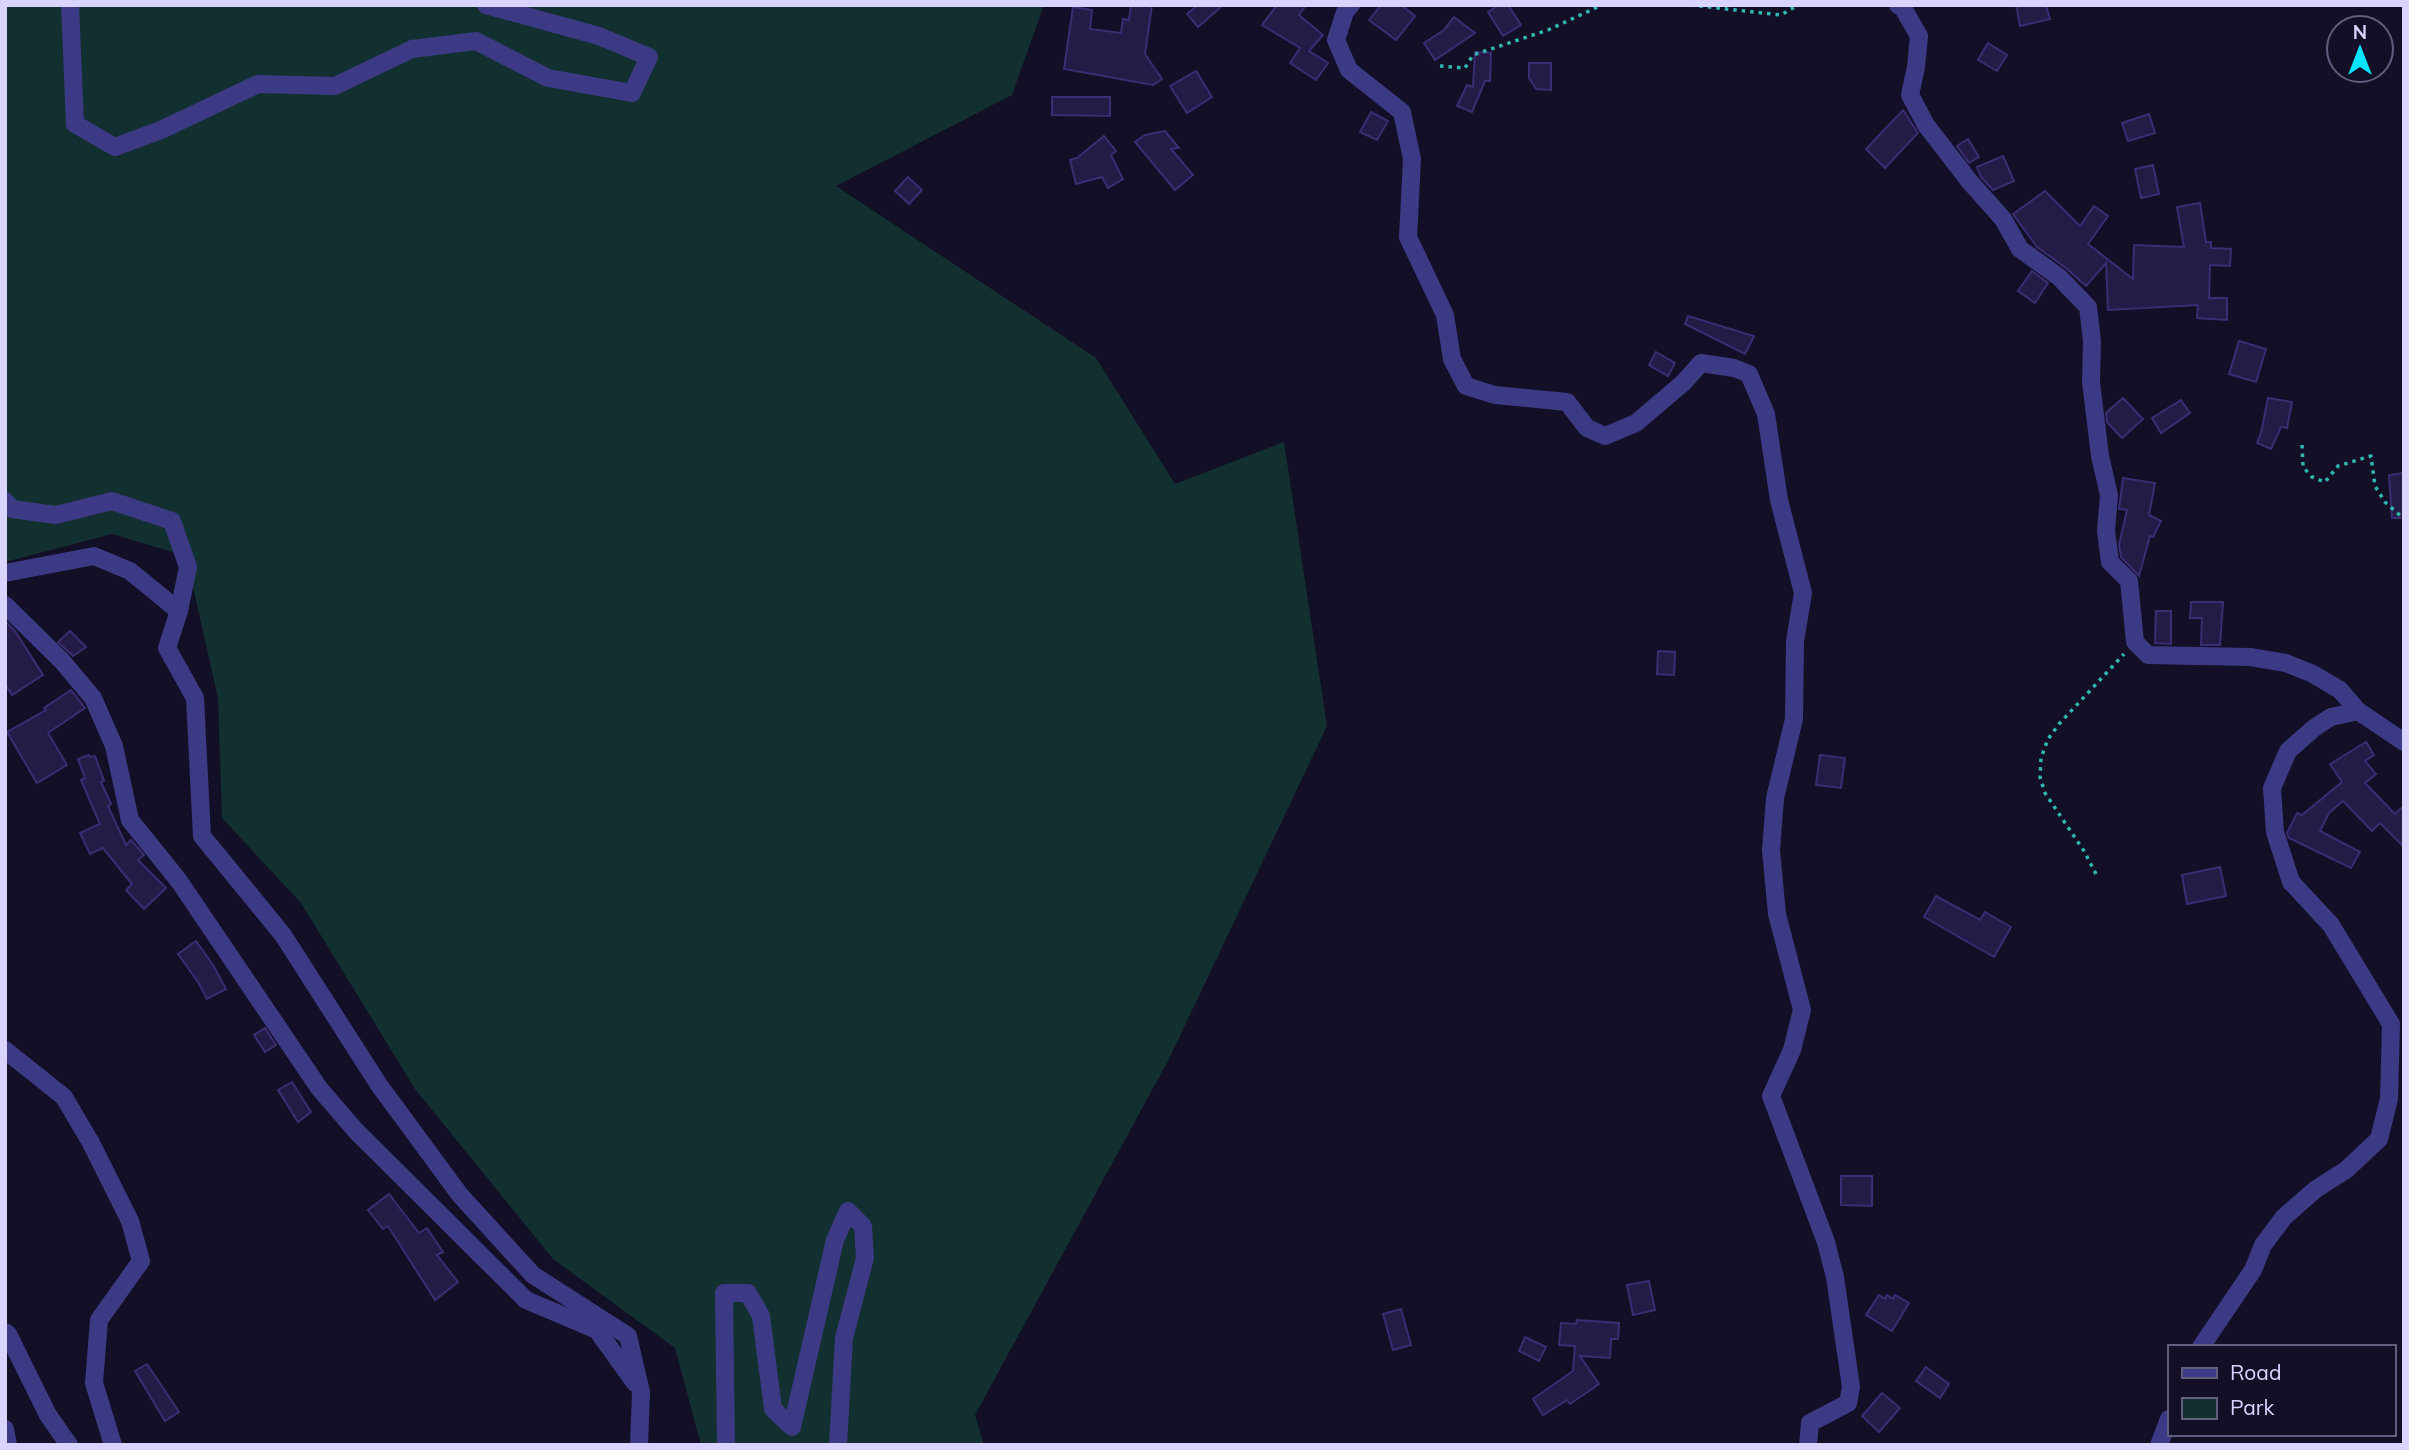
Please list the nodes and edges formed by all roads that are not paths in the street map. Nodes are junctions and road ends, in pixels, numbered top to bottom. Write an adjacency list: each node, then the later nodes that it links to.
1 (70, 5): 2 (street)
2 (486, 5)
3 (1351, 5): 23 (street)
4 (1898, 5): 9 (street)
5 (5, 501): 8 (street)
6 (5, 573): 8 (street)
7 (5, 605): 14 (street)
8 (179, 611): 14 (street)
9 (2358, 711): 10 (street); 13 (street)
10 (2404, 742)
11 (5, 1050): 19 (street)
12 (5, 1332): 18 (street)
13 (2202, 1345)
14 (641, 1392): 20 (street)
15 (2168, 1422): 24 (street)
16 (5, 1429): 17 (street)
17 (8, 1445)
18 (69, 1445)
19 (114, 1445)
20 (639, 1445)
21 (726, 1445): 22 (street)
22 (838, 1445)
23 (1808, 1445)
24 (2159, 1445)

